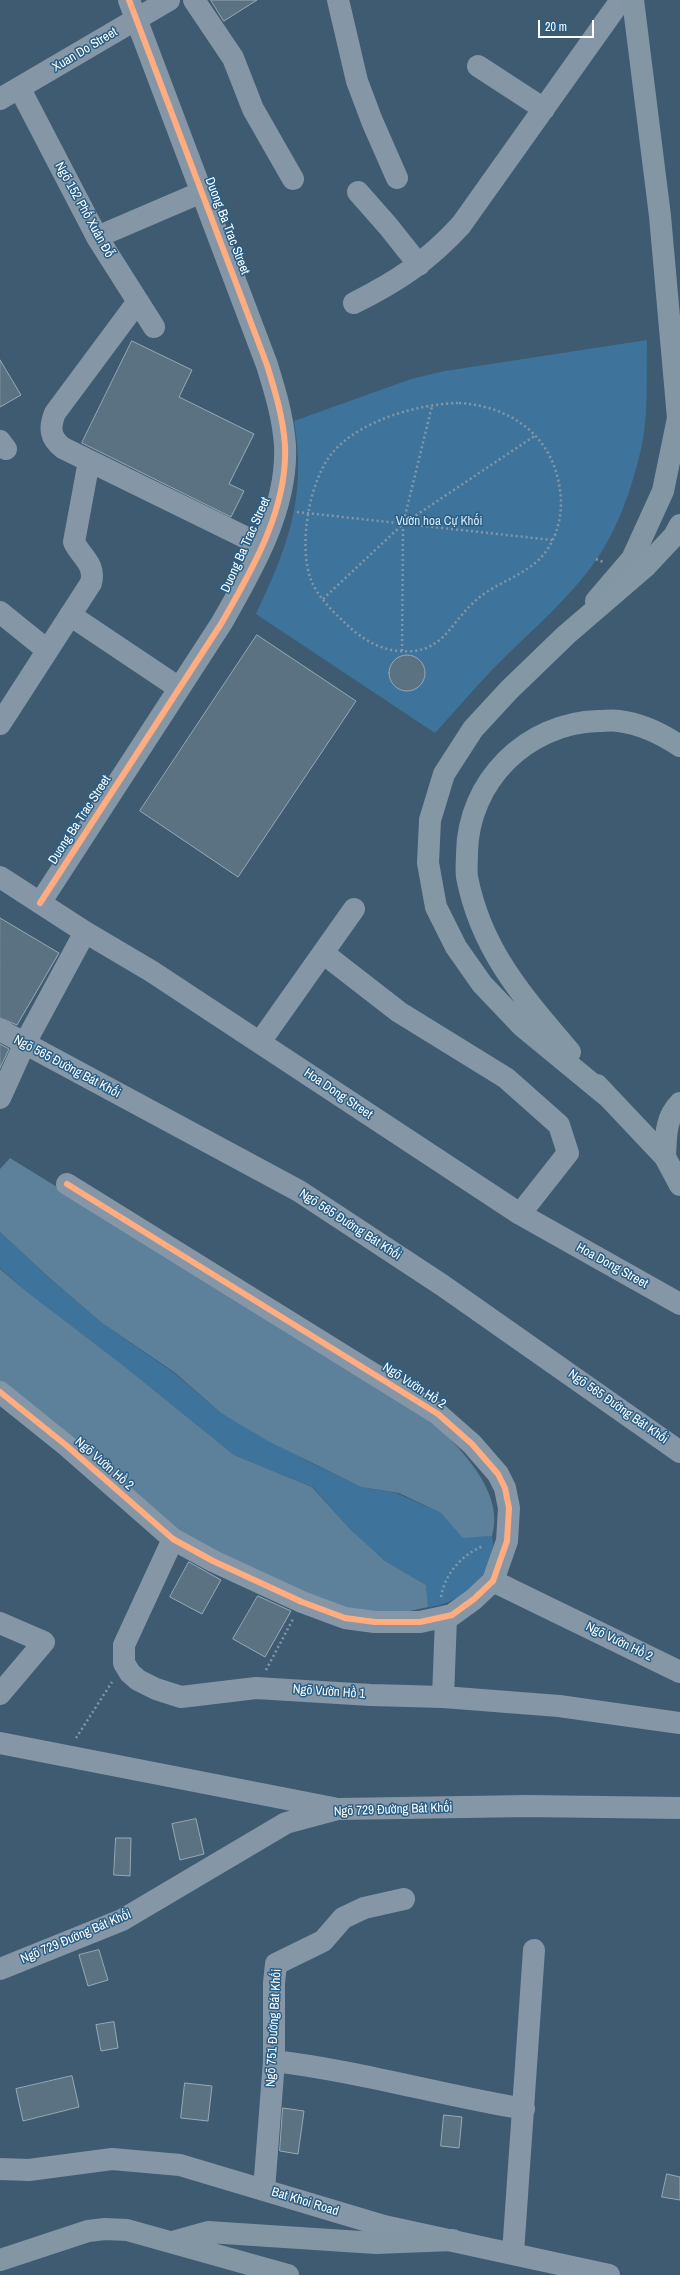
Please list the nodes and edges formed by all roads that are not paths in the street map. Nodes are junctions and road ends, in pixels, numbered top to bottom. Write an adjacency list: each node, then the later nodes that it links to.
1 (169, 0): 6 (street, Xuan Do Street)
2 (194, 0): 11 (street)
3 (338, 0): 10 (street)
4 (621, 0): 9 (street)
5 (633, 0): 24 (main road)
6 (132, 9): 8 (street, Xuan Do Street); 12 (street, Duong Ba Trac Street)
7 (478, 66): 9 (street)
8 (6, 93): 14 (street, Ngõ 152 Phố Xuân Đỗ)
9 (544, 109): 15 (street)
10 (397, 178)
11 (293, 179)
12 (202, 192): 14 (street); 21 (street, Duong Ba Trac Street)
13 (358, 192): 15 (street)
14 (97, 238): 18 (street, Ngõ 152 Phố Xuân Đỗ)
15 (419, 265): 16 (street)
16 (354, 303)
17 (133, 308): 19 (street)
18 (154, 327)
19 (89, 461): 21 (street); 23 (street)
20 (680, 525): 24 (highway)
21 (261, 545): 26 (street, Duong Ba Trac Street)
22 (0, 612): 25 (street)
23 (70, 615): 25 (street); 26 (street)
24 (566, 635): 37 (highway)
25 (47, 650): 27 (street)
26 (179, 688): 30 (street, Duong Ba Trac Street)
27 (2, 717)
28 (680, 746): 37 (highway)
29 (0, 877): 30 (street, Hoa Dong Street)
30 (40, 903): 32 (street, Hoa Dong Street)
31 (354, 910): 33 (street)
32 (85, 932): 35 (street, Hoa Dong Street); 36 (street)
33 (323, 953): 35 (street); 43 (street)
34 (0, 1030): 36 (street, Ngõ 565 Đường Bát Khối)
35 (260, 1042): 43 (street, Hoa Dong Street)
36 (24, 1045): 38 (street); 46 (street, Ngõ 565 Đường Bát Khối)
37 (607, 1096): 40 (highway)
38 (0, 1098)
39 (680, 1103): 40 (highway)
40 (665, 1157): 42 (highway)
41 (67, 1184): 48 (street, Ngõ Vườn Hồ 2)
42 (680, 1185)
43 (520, 1214): 44 (street, Hoa Dong Street)
44 (680, 1304)
45 (0, 1392): 47 (street, Ngõ Vườn Hồ 2)
46 (680, 1452)
47 (173, 1539): 49 (street, Ngõ Vườn Hồ 2); 53 (street, Ngõ Vườn Hồ 1)
48 (493, 1580): 49 (street, Ngõ Vườn Hồ 2); 51 (street, Ngõ Vườn Hồ 2)
49 (446, 1618): 53 (street)
50 (0, 1623): 52 (street)
51 (680, 1672)
52 (0, 1694)
53 (443, 1697): 54 (street, Ngõ Vườn Hồ 1)
54 (680, 1723)
55 (0, 1743): 57 (street)
56 (680, 1808): 57 (street, Ngõ 729 Đường Bát Khối)
57 (338, 1809): 60 (street, Ngõ 729 Đường Bát Khối)
58 (404, 1899): 61 (street, Ngõ 751 Đường Bát Khối)
59 (534, 1950): 62 (street)
60 (0, 1969)
61 (274, 2061): 62 (street); 64 (street, Ngõ 751 Đường Bát Khối)
62 (524, 2109): 67 (street)
63 (0, 2169): 64 (street, Bat Khoi Road)
64 (264, 2190): 65 (street, Bat Khoi Road)
65 (453, 2240): 66 (main road); 67 (street, Bat Khoi Road)
66 (171, 2242): 68 (main road); 69 (main road)
67 (513, 2253): 70 (street, Bat Khoi Road)
68 (0, 2260)
69 (288, 2275)
70 (609, 2275)

